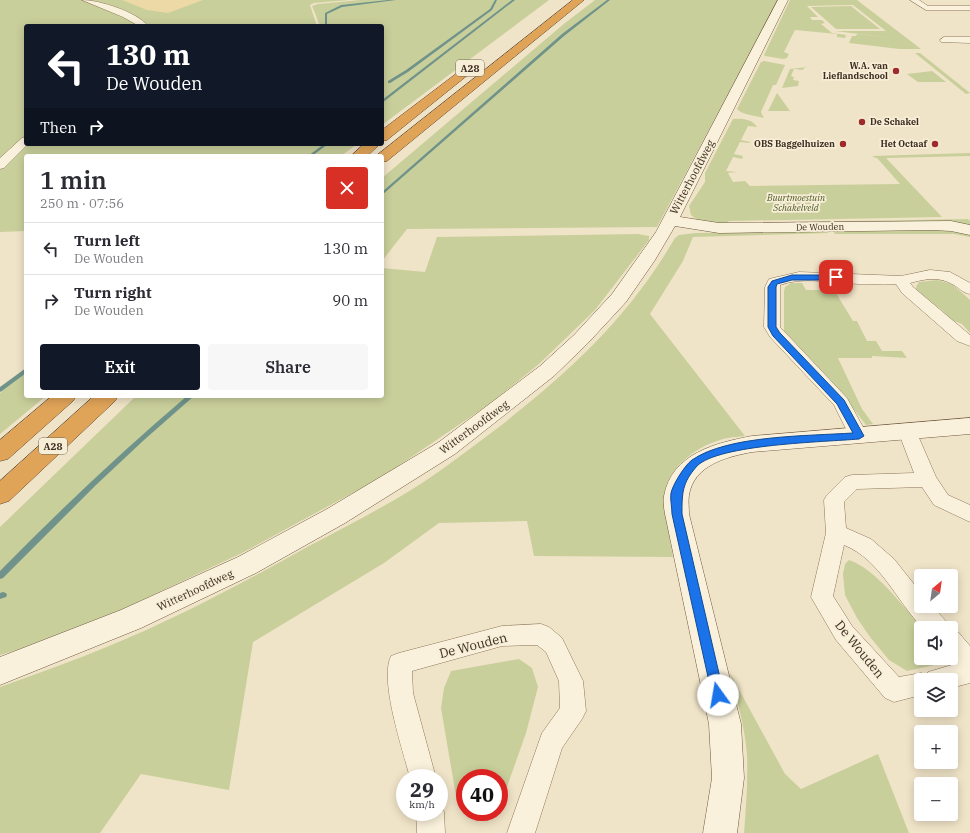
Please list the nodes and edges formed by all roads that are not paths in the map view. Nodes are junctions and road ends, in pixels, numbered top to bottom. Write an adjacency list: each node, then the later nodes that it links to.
1 (86, 0): 9 (street)
2 (579, 0): 17 (highway, A28)
3 (783, 0): 19 (street, Witterhoofdweg)
4 (914, 0): 6 (street)
5 (936, 0): 6 (street)
6 (955, 8): 7 (street); 8 (street)
7 (970, 8)
8 (970, 16)
9 (142, 24)
10 (944, 40): 11 (street)
11 (970, 40)
12 (475, 64): 13 (highway, A28)
13 (384, 135)
14 (24, 142): 18 (street)
15 (370, 146): 16 (highway)
16 (360, 154)
17 (384, 156)
18 (0, 165)
19 (669, 220): 20 (street, De Wouden); 37 (street, Witterhoofdweg)
20 (970, 230)
21 (901, 280): 22 (street); 23 (street); 28 (street)
22 (970, 290)
23 (970, 341)
24 (63, 398): 29 (highway, A28)
25 (105, 398): 31 (highway, A28)
26 (970, 426): 27 (street)
27 (907, 431): 28 (street); 30 (street)
28 (859, 436): 45 (street)
29 (0, 453)
30 (927, 480): 32 (street); 33 (street, De Wouden)
31 (0, 495)
32 (970, 514)
33 (836, 533): 34 (street); 40 (street, De Wouden)
34 (930, 621)
35 (958, 649): 36 (street)
36 (970, 665)
37 (0, 671)
38 (970, 672): 39 (street)
39 (958, 675)
40 (914, 686)
41 (421, 769): 44 (street, De Wouden)
42 (430, 821): 43 (street)
43 (431, 833)
44 (521, 833)
45 (720, 833)

